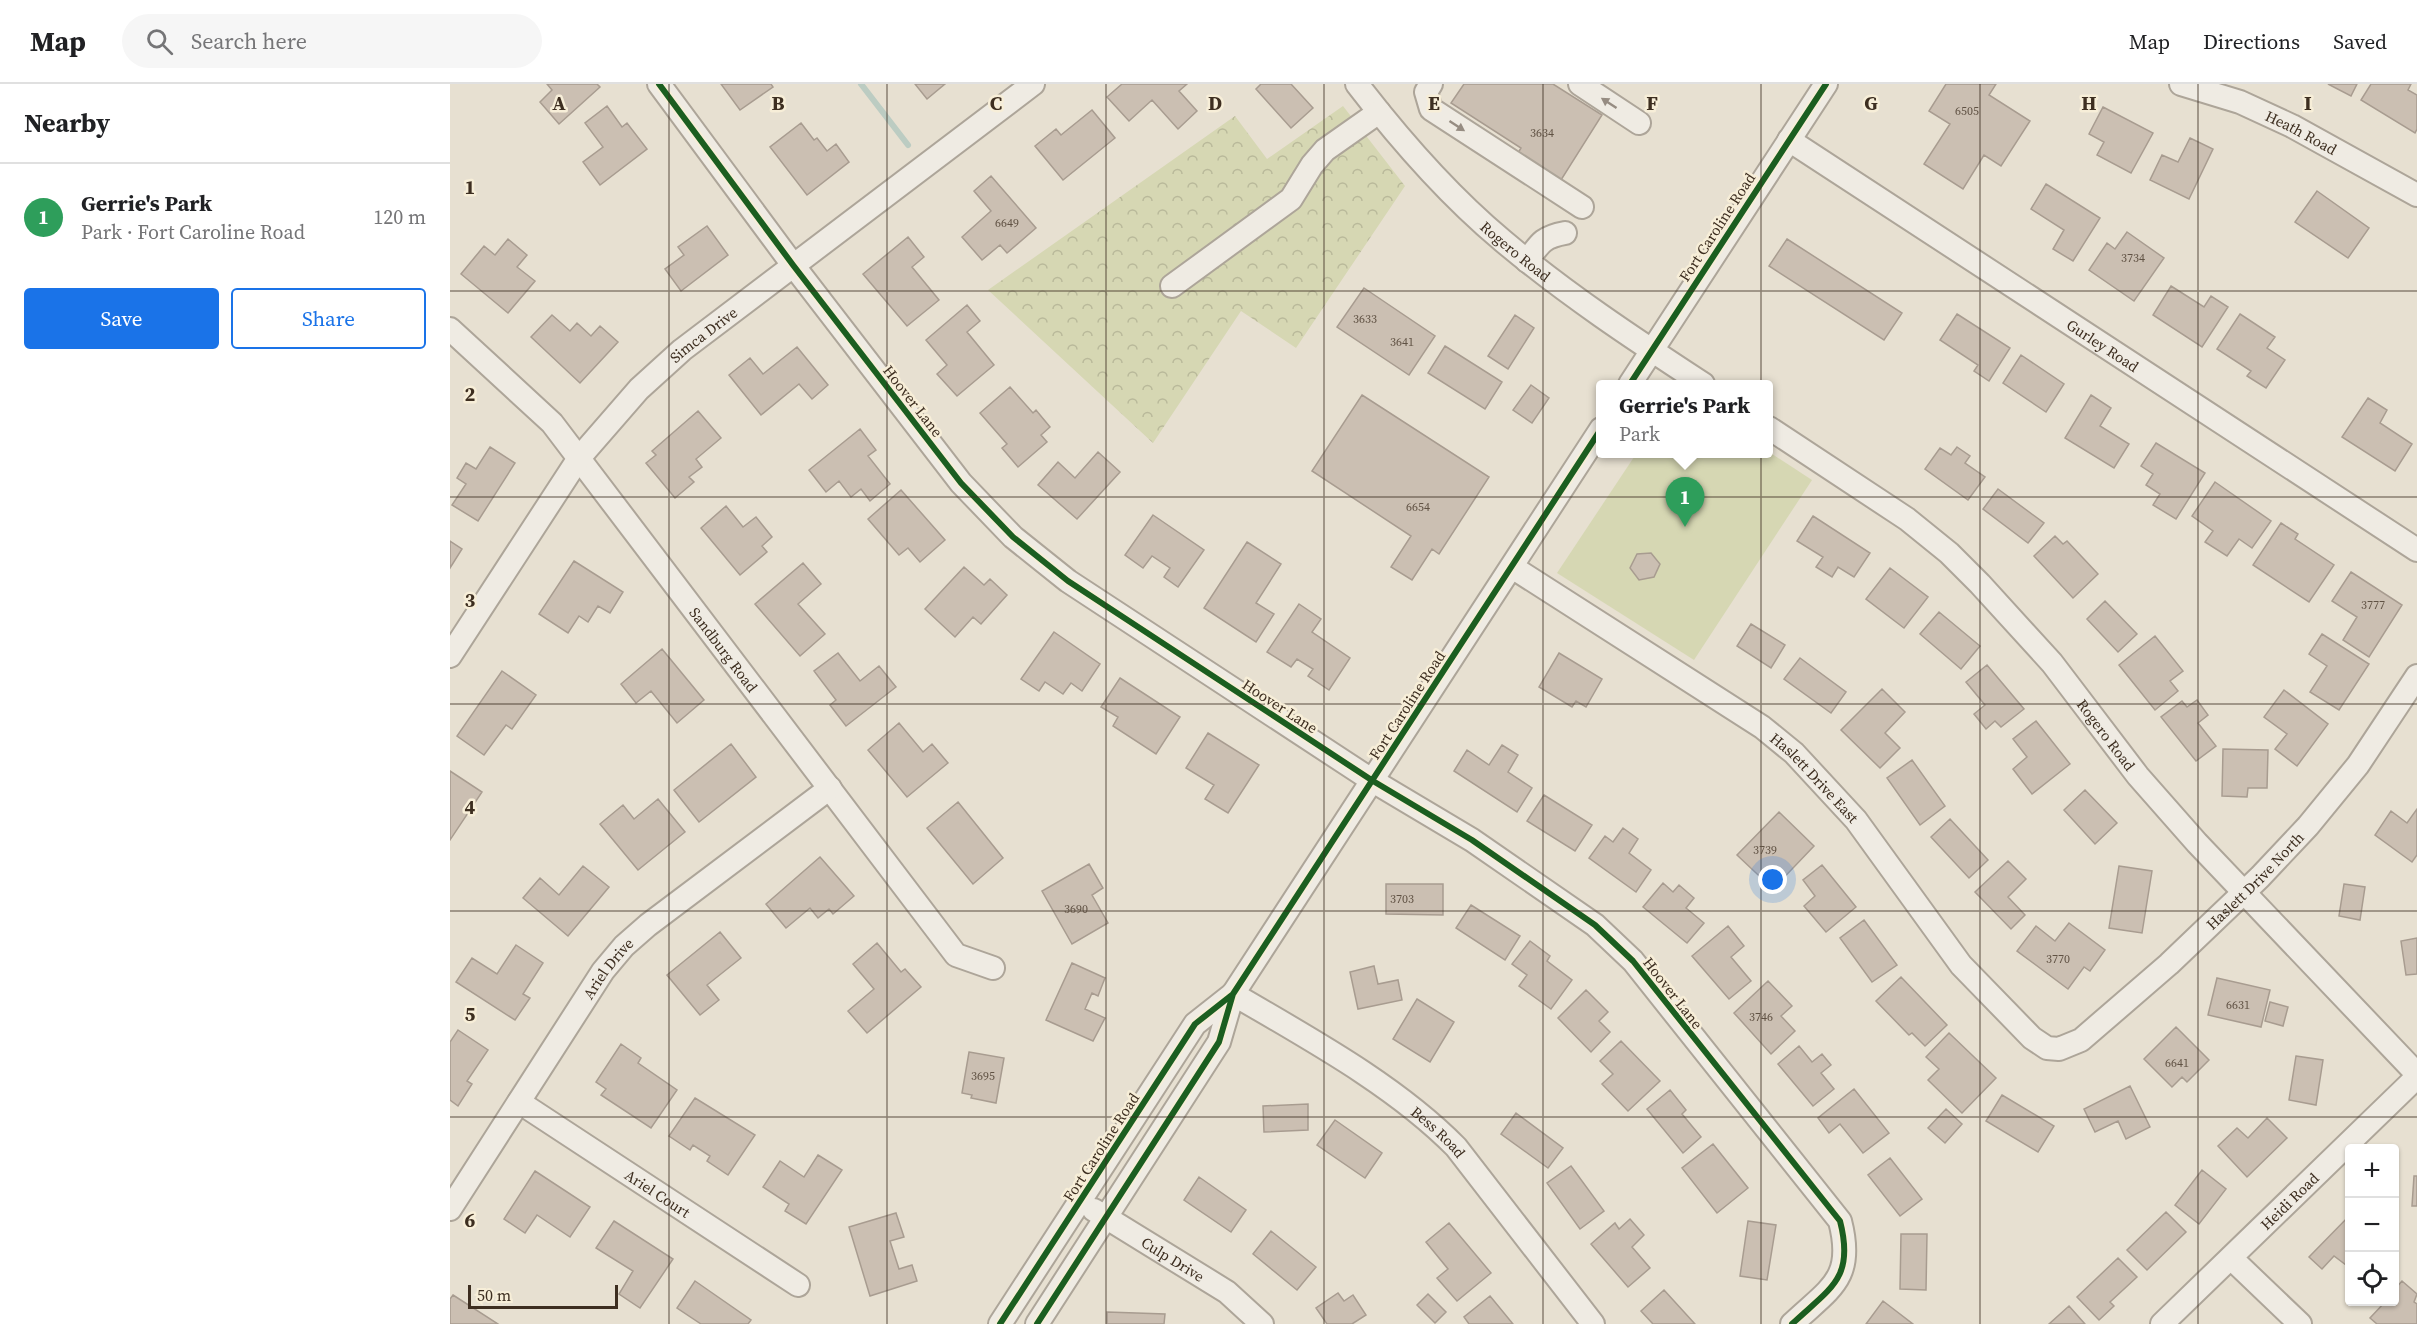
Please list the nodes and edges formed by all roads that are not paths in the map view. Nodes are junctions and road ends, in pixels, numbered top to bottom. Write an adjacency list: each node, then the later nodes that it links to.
1 (659, 84): 15 (street, Hoover Lane)
2 (1033, 84): 15 (street, Simca Drive)
3 (1357, 84): 8 (street, Rogero Road)
4 (1431, 84): 12 (street, one-way to 12)
5 (1580, 84): 9 (street, one-way to 5)
6 (1826, 84): 10 (street, Fort Caroline Road)
7 (2181, 84): 11 (street, Heath Road)
8 (1379, 112): 14 (street, Rogero Road); 16 (street)
9 (1639, 123)
10 (1789, 140): 18 (street, Fort Caroline Road); 24 (street, Gurley Road)
11 (2417, 195)
12 (1582, 207)
13 (1565, 233): 14 (street)
14 (1527, 261): 18 (street, Rogero Road)
15 (793, 265): 23 (street, Simca Drive); 28 (street, Hoover Lane)
16 (1172, 286)
17 (450, 329): 23 (street, Sandburg Road)
18 (1652, 351): 19 (street, Fort Caroline Road); 20 (street, Rogero Road)
19 (1633, 380)
20 (1697, 380)
21 (1773, 431): 30 (street, Rogero Road)
22 (1596, 437): 25 (street, Fort Caroline Road)
23 (579, 458): 26 (street, Simca Drive); 29 (street, Sandburg Road)
24 (2417, 550)
25 (1512, 567): 28 (street, Fort Caroline Road); 33 (street, Haslett Drive East)
26 (450, 656)
27 (2417, 676): 30 (street, Haslett Drive North)
28 (1372, 781): 32 (street, Fort Caroline Road); 45 (street, Hoover Lane)
29 (830, 788): 31 (street, Sandburg Road); 35 (street, Ariel Drive)
30 (2244, 892): 33 (street, Haslett Drive North); 34 (street, Rogero Road)
31 (993, 968)
32 (1233, 994): 36 (street, Fort Caroline Road); 38 (street, Fort Caroline Road); 44 (street, Bess Road)
33 (2059, 1049)
34 (2417, 1076): 39 (street, Heidi Road)
35 (519, 1102): 37 (street, Ariel Drive); 40 (street, Ariel Court)
36 (1080, 1201): 38 (street, Culp Drive); 41 (street, Fort Caroline Road)
37 (450, 1209)
38 (1106, 1218): 42 (street, Fort Caroline Road); 43 (street, Culp Drive)
39 (2231, 1258): 46 (street, Heidi Road); 47 (street)
40 (798, 1285)
41 (1000, 1324)
42 (1037, 1324)
43 (1262, 1324)
44 (1593, 1324)
45 (1792, 1324)
46 (2162, 1324)
47 (2300, 1324)

